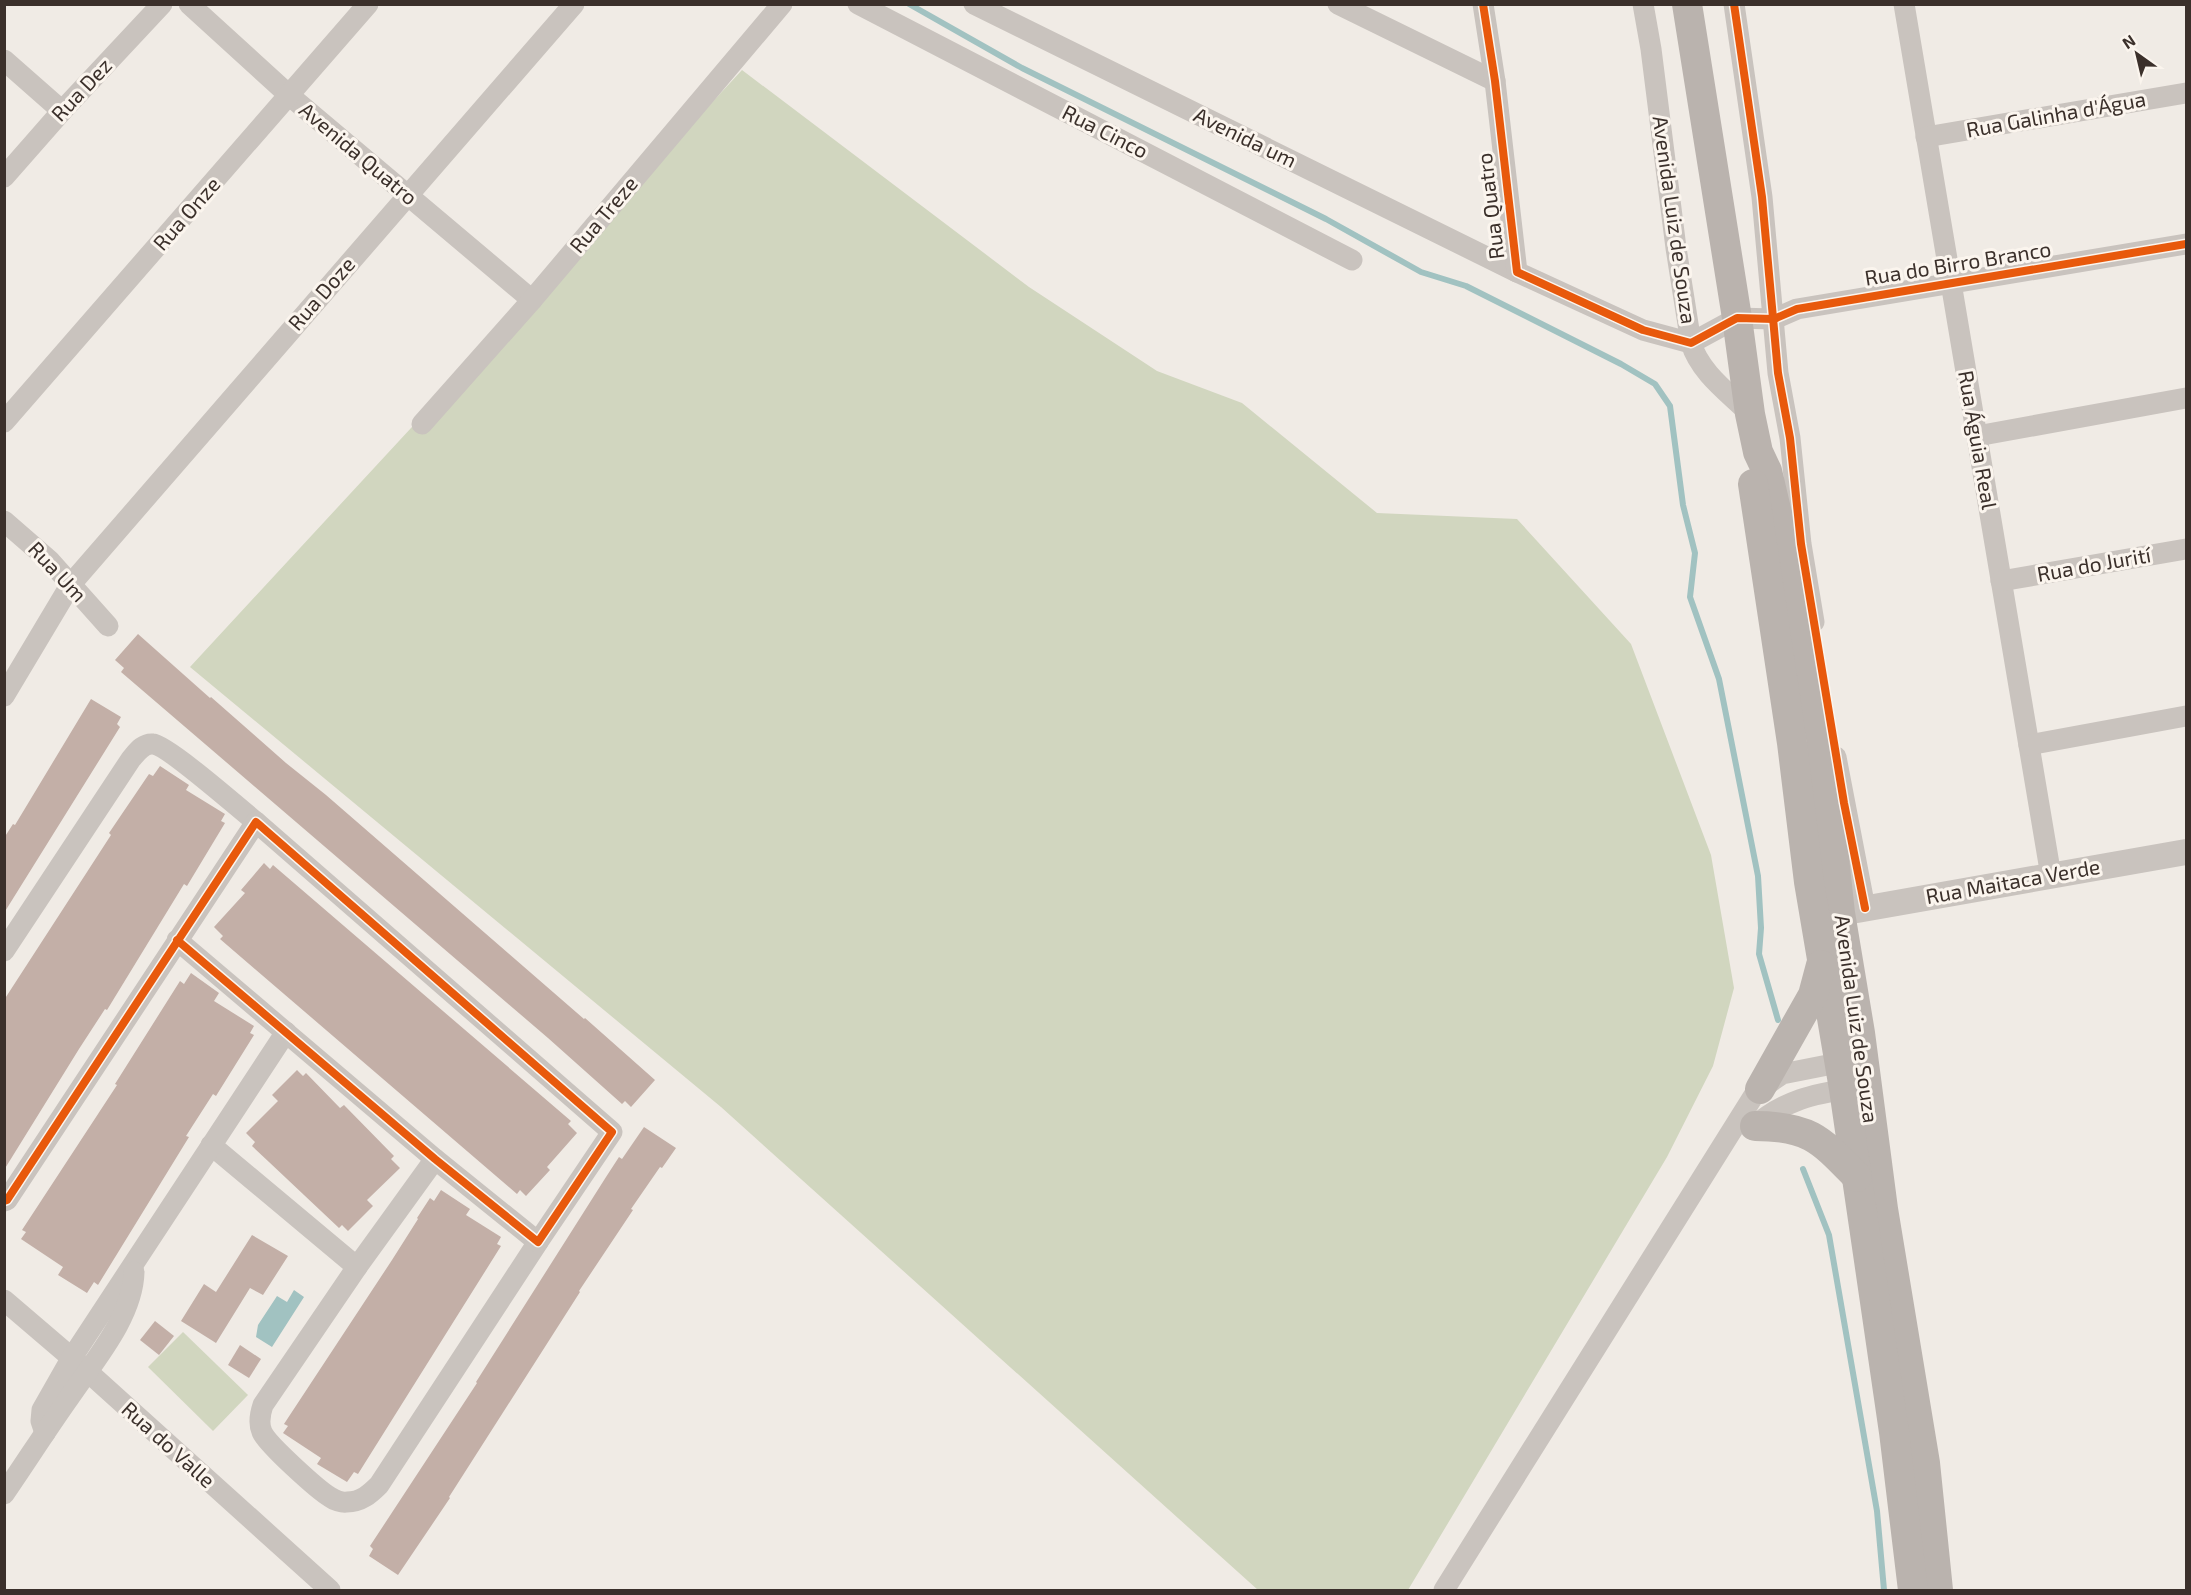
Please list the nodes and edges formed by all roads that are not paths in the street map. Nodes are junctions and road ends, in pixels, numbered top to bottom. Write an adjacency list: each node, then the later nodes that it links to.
1 (162, 4): 19 (street, Rua Dez)
2 (189, 4): 18 (street, Avenida Quatro)
3 (368, 4): 18 (street, Rua Onze)
4 (574, 4): 22 (street, Rua Doze)
5 (782, 4): 27 (street, Rua Treze)
6 (858, 4): 24 (street, Rua Cinco)
7 (974, 4): 14 (street, Avenida um)
8 (1338, 4): 16 (street)
9 (1483, 4): 16 (street, Rua Quatro)
10 (1643, 4): 30 (street, Avenida Luiz de Souza)
11 (1687, 4): 28 (main road, Avenida Luiz de Souza)
12 (1734, 4): 29 (street)
13 (1904, 4): 20 (street, Rua Águia Real)
14 (1000, 10): 25 (street, Avenida um)
15 (4, 60): 19 (street)
16 (1495, 81): 25 (street, Rua Quatro)
17 (2187, 93): 20 (street, Rua Galinha d'Água)
18 (290, 96): 22 (street, Avenida Quatro); 33 (street, Rua Onze)
19 (62, 111): 21 (street, Rua Dez)
20 (1926, 137): 26 (street, Rua Águia Real)
21 (4, 177)
22 (407, 195): 27 (street, Avenida Quatro); 40 (street, Rua Doze)
23 (2187, 244): 26 (street, Rua do Birro Branco)
24 (1352, 260)
25 (1516, 272): 30 (street, Rua Quatro)
26 (1951, 283): 29 (street, Rua do Birro Branco); 35 (street, Rua Águia Real)
27 (531, 300): 34 (street, Rua Treze)
28 (1737, 318): 29 (street, Rua do Birro Branco); 30 (street); 32 (main road, Avenida Luiz de Souza)
29 (1774, 318): 48 (street)
30 (1691, 343): 32 (street, Avenida Luiz de Souza)
31 (2187, 398): 35 (street)
32 (1750, 414): 36 (main road, Avenida Luiz de Souza)
33 (4, 422)
34 (422, 424)
35 (1977, 436): 39 (street, Rua Águia Real)
36 (1758, 452): 48 (main road, Avenida Luiz de Souza); 51 (main road, Avenida Luiz de Souza)
37 (4, 521): 40 (street, Rua Um)
38 (2187, 549): 39 (street, Rua do Jurití)
39 (2001, 581): 44 (street, Rua Águia Real)
40 (71, 584): 41 (street, Rua Um); 42 (street, Rua Doze)
41 (108, 626)
42 (4, 696)
43 (2187, 716): 44 (street)
44 (2029, 745): 47 (street, Rua Águia Real)
45 (256, 822): 49 (street); 50 (street); 61 (street)
46 (2187, 852): 47 (street, Rua Maitaca Verde)
47 (2051, 876): 48 (street, Rua Maitaca Verde)
48 (1852, 910): 53 (main road, Avenida Luiz de Souza)
49 (177, 940): 52 (street); 60 (street)
50 (4, 951)
51 (1823, 957): 53 (main road, Avenida Luiz de Souza); 54 (main road)
52 (286, 1032): 56 (street); 57 (street)
53 (1853, 1074): 54 (street); 55 (street); 58 (main road, Avenida Luiz de Souza); 69 (main road, Avenida Luiz de Souza)
54 (1760, 1089): 59 (street)
55 (1755, 1126): 58 (main road); 59 (street)
56 (211, 1145): 62 (street); 64 (street)
57 (435, 1159): 61 (street); 62 (street)
58 (1857, 1177): 68 (main road, Avenida Luiz de Souza)
59 (1696, 1186): 67 (street)
60 (4, 1201)
61 (538, 1242): 62 (street)
62 (357, 1267)
63 (4, 1300): 64 (street, Rua do Valle)
64 (79, 1365): 65 (street); 66 (street, Rua do Valle)
65 (4, 1494)
66 (330, 1590)
67 (1444, 1590)
68 (1913, 1590)
69 (1938, 1590)

